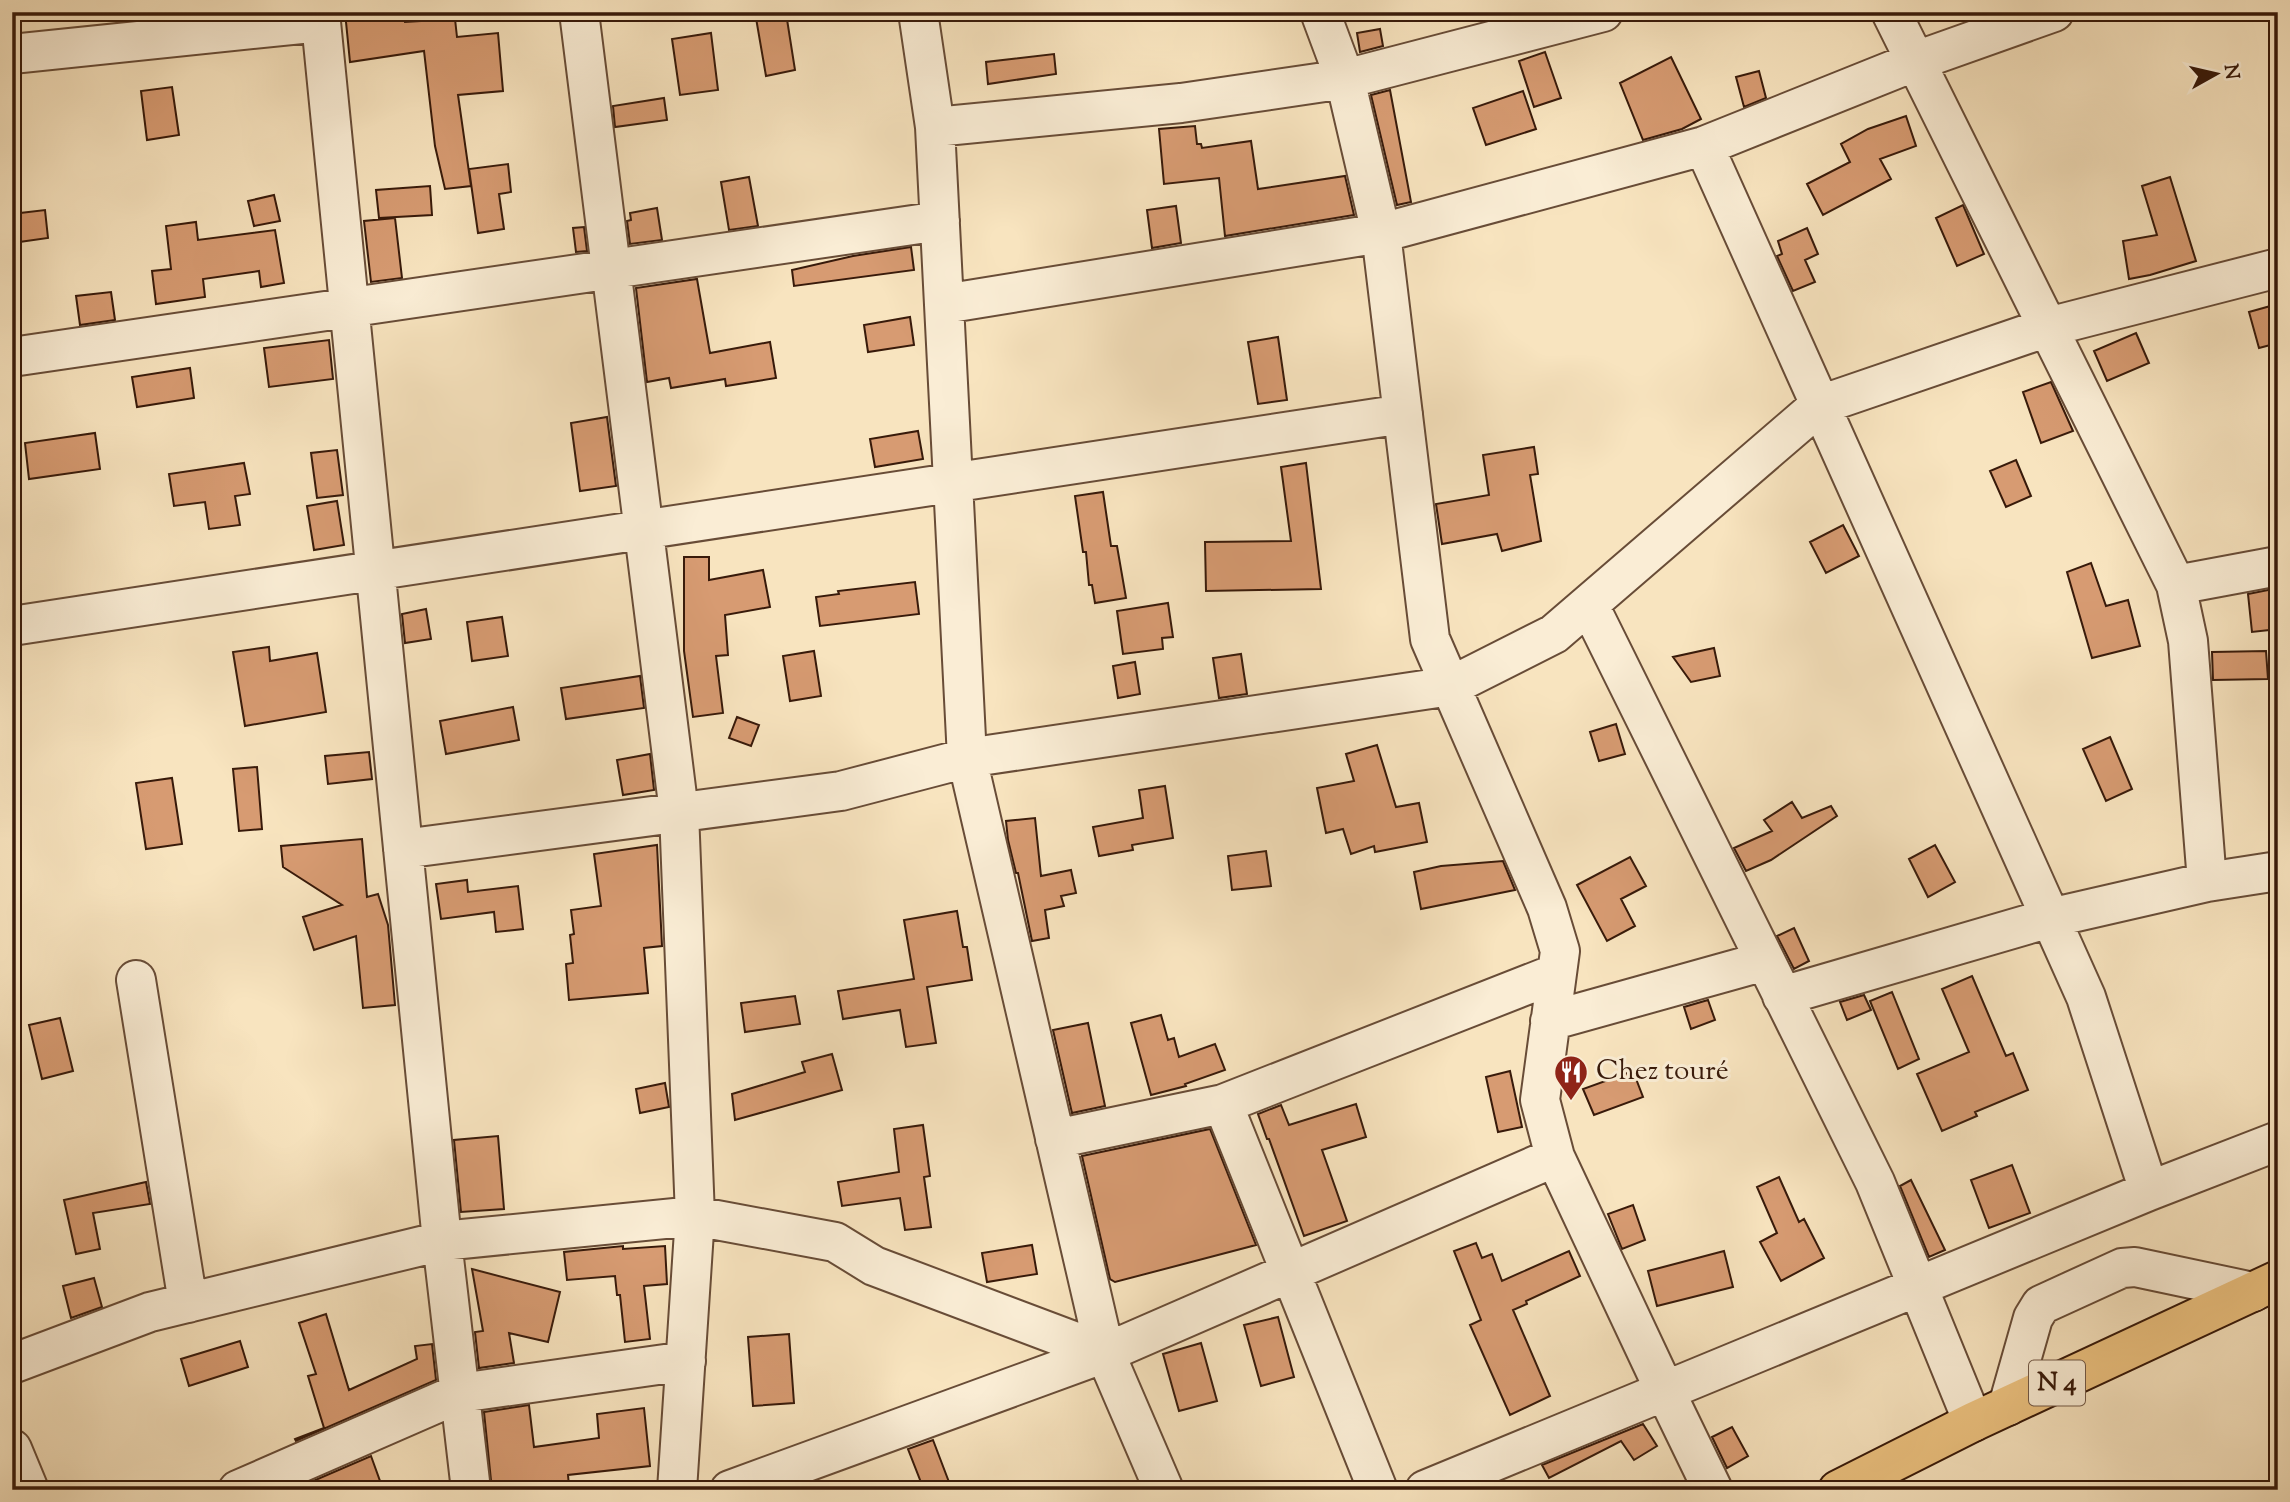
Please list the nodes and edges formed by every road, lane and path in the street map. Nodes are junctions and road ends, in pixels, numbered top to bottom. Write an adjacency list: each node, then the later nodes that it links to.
1 (579, 12): 16 (street)
2 (918, 12): 11 (street)
3 (1320, 12): 10 (street)
4 (1603, 12): 10 (street)
5 (1891, 12): 9 (street)
6 (2054, 12): 9 (street)
7 (321, 17): 8 (street); 18 (street)
8 (12, 54)
9 (1916, 61): 12 (street); 19 (street)
10 (1345, 79): 11 (street); 14 (street)
11 (935, 127): 13 (street)
12 (1704, 146): 14 (street); 21 (street)
13 (940, 221): 16 (street); 17 (street)
14 (1381, 233): 17 (street); 22 (street)
15 (2278, 268): 19 (street)
16 (611, 269): 18 (street); 24 (street)
17 (944, 304): 23 (street)
18 (349, 307): 20 (street); 26 (street)
19 (2048, 327): 21 (street); 27 (street)
20 (12, 357)
21 (1820, 405): 28 (street); 36 (street)
22 (1403, 414): 23 (street); 30 (street)
23 (953, 483): 24 (street); 31 (street)
24 (644, 530): 26 (street); 32 (street)
25 (2278, 566): 27 (street)
26 (375, 571): 29 (street); 33 (street)
27 (2176, 585): 35 (street)
28 (1589, 605): 30 (street); 37 (street)
29 (12, 626)
30 (1451, 686): 31 (street); 38 (street)
31 (967, 758): 32 (street); 43 (street)
32 (679, 812): 33 (street); 47 (street)
33 (403, 849): 48 (street)
34 (2278, 871): 35 (street)
35 (2207, 882): 36 (street)
36 (2050, 918): 40 (street); 46 (street)
37 (1765, 961): 40 (street); 41 (street)
38 (1557, 973): 41 (street); 42 (street)
39 (136, 980): 52 (street)
40 (1782, 996): 51 (street)
41 (1550, 1021): 45 (street)
42 (1223, 1104): 43 (street); 49 (street)
43 (1055, 1139): 53 (street)
44 (2278, 1141): 46 (street)
45 (1555, 1157): 49 (street); 56 (street)
46 (2149, 1191): 51 (street)
47 (695, 1216): 48 (street); 53 (street); 54 (street)
48 (442, 1241): 52 (street); 57 (street)
49 (1291, 1272): 53 (street); 69 (street)
50 (2265, 1286): 58 (highway, N 4); 58 (street)
51 (1918, 1287): 56 (street); 59 (street)
52 (188, 1303): 55 (street)
53 (1105, 1353): 67 (street); 68 (street)
54 (685, 1361): 57 (street); 66 (street)
55 (12, 1364)
56 (1665, 1391): 62 (street); 70 (street)
57 (460, 1393): 64 (street); 65 (street)
58 (2008, 1406): 59 (highway, N 4)
59 (1973, 1422): 61 (highway, N 4)
60 (12, 1449): 63 (street)
61 (1856, 1486)
62 (1437, 1488)
63 (29, 1490)
64 (238, 1490)
65 (471, 1490)
66 (677, 1490)
67 (730, 1490)
68 (1164, 1490)
69 (1378, 1490)
70 (1713, 1490)

